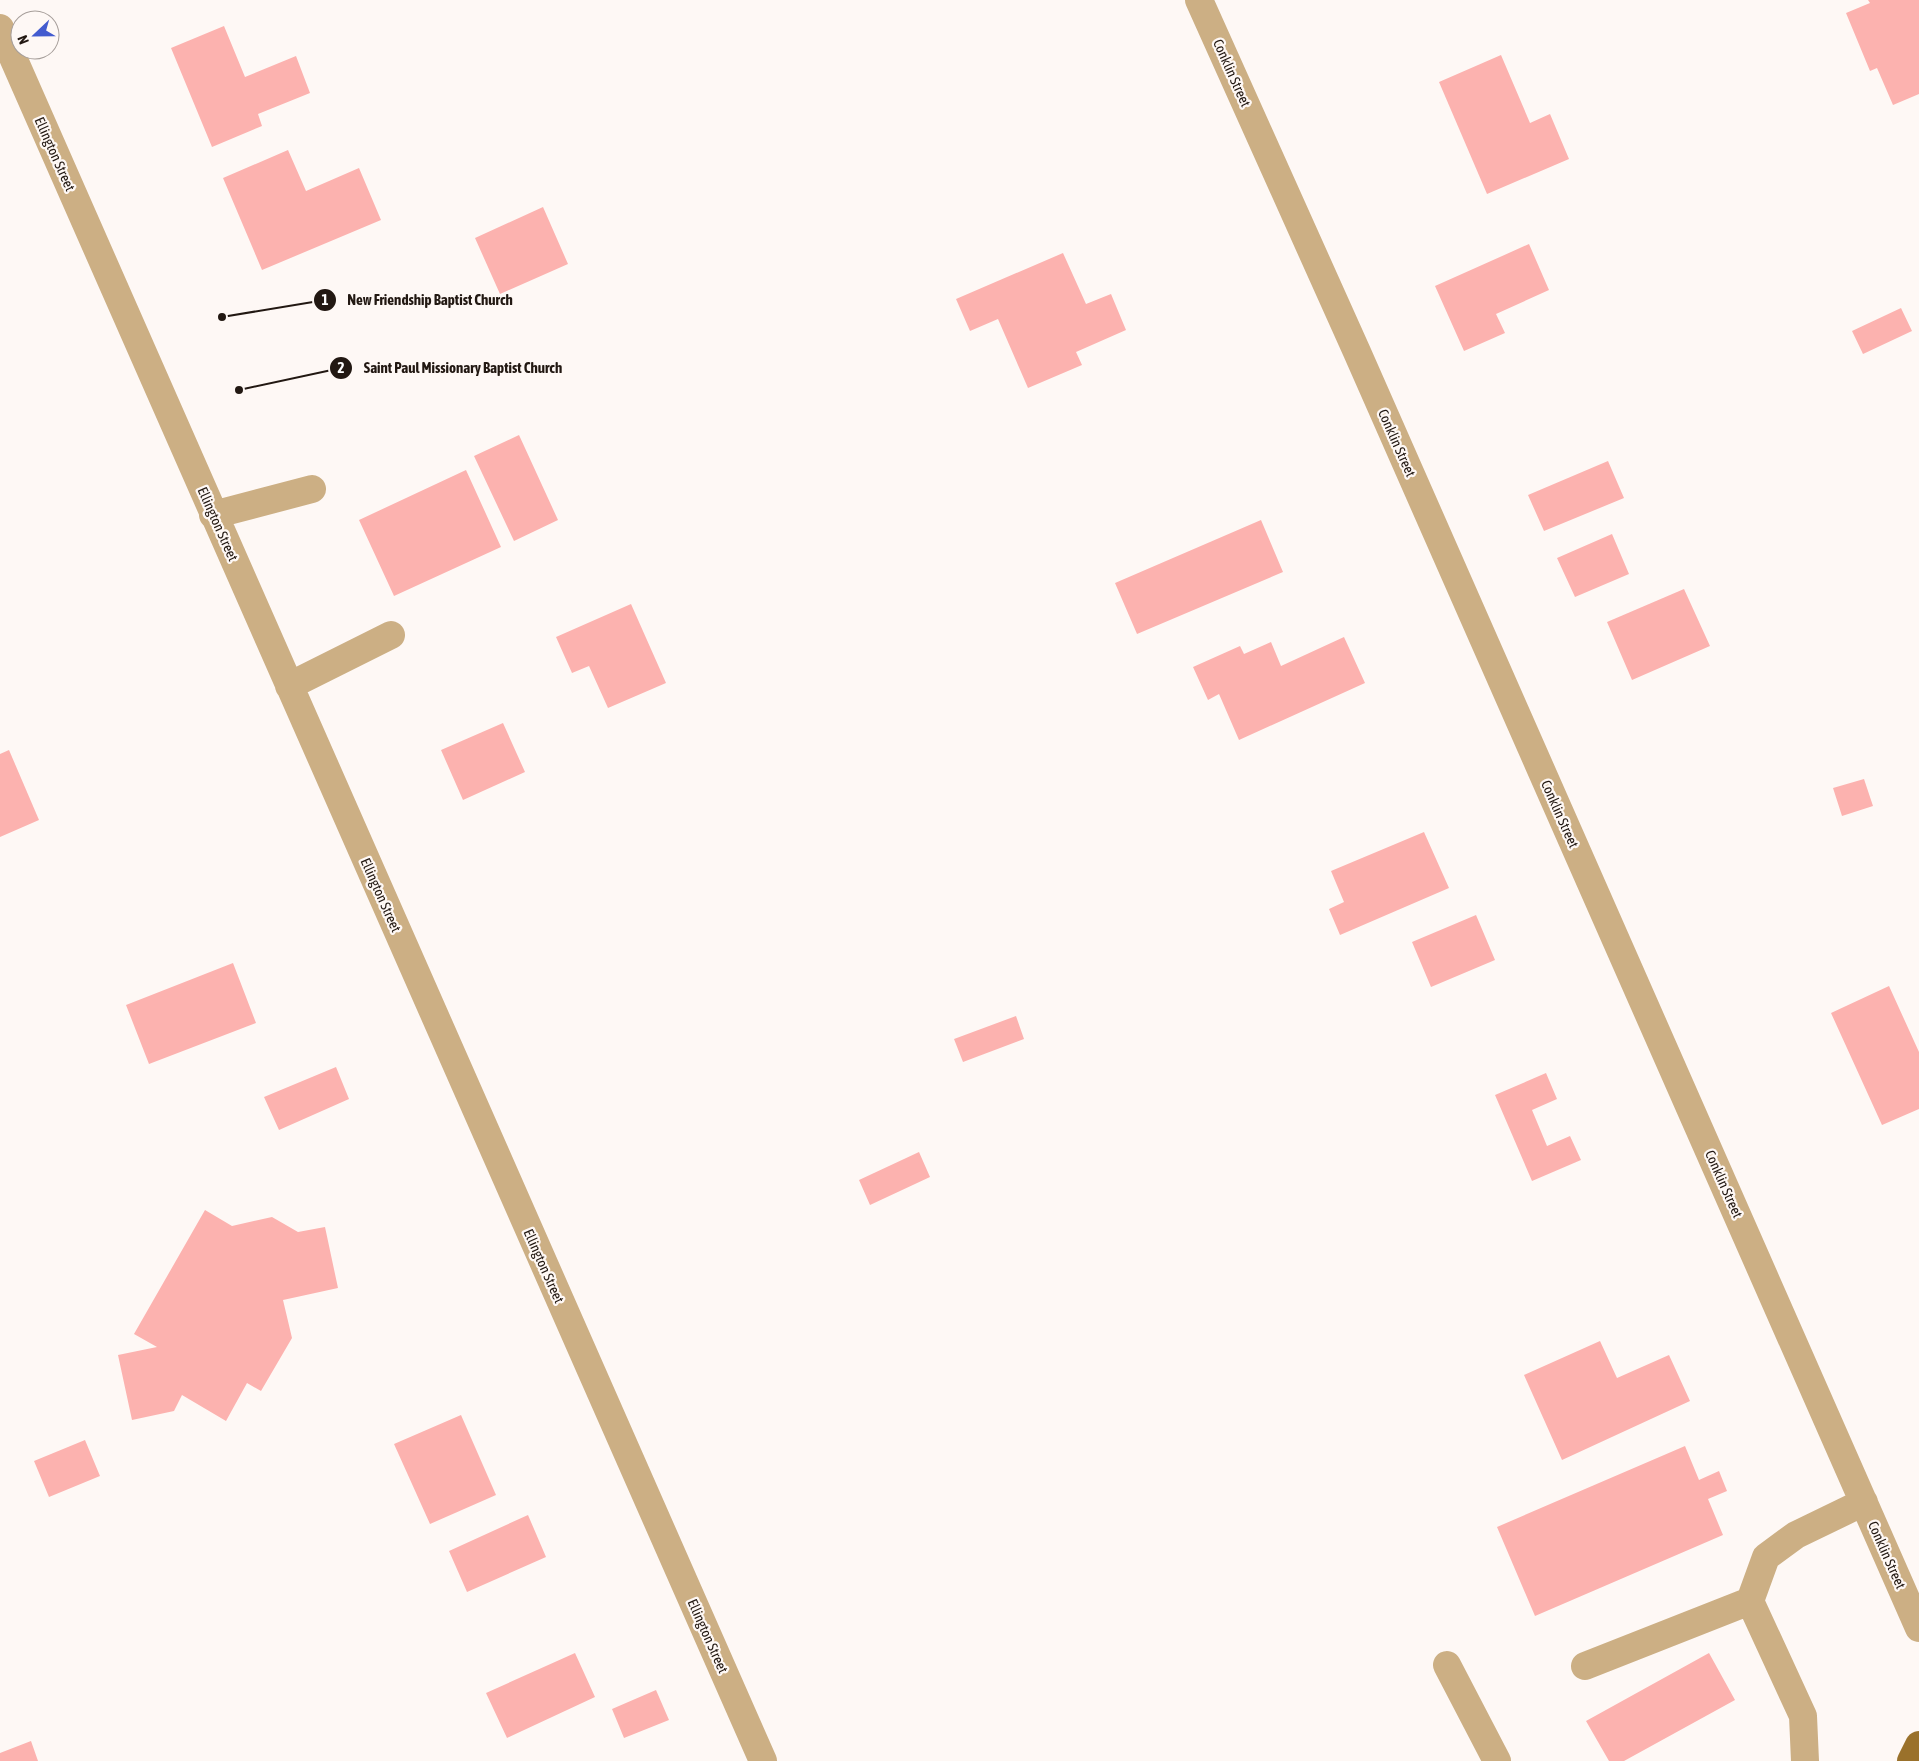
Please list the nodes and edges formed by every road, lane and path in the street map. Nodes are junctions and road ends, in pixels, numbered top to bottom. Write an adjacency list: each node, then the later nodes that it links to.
1 (1199, 0): 7 (street, Conklin Street)
2 (0, 28): 4 (street, Ellington Street)
3 (312, 489): 4 (street)
4 (213, 515): 6 (street, Ellington Street)
5 (391, 635): 6 (street)
6 (289, 686): 13 (street, Ellington Street)
7 (1864, 1502): 8 (street); 9 (street, Conklin Street)
8 (1750, 1601): 11 (street); 15 (street)
9 (1919, 1628)
10 (1447, 1665): 14 (street)
11 (1585, 1666)
12 (1919, 1745): 16 (main road)
13 (763, 1761)
14 (1497, 1761)
15 (1805, 1761)
16 (1911, 1761)

